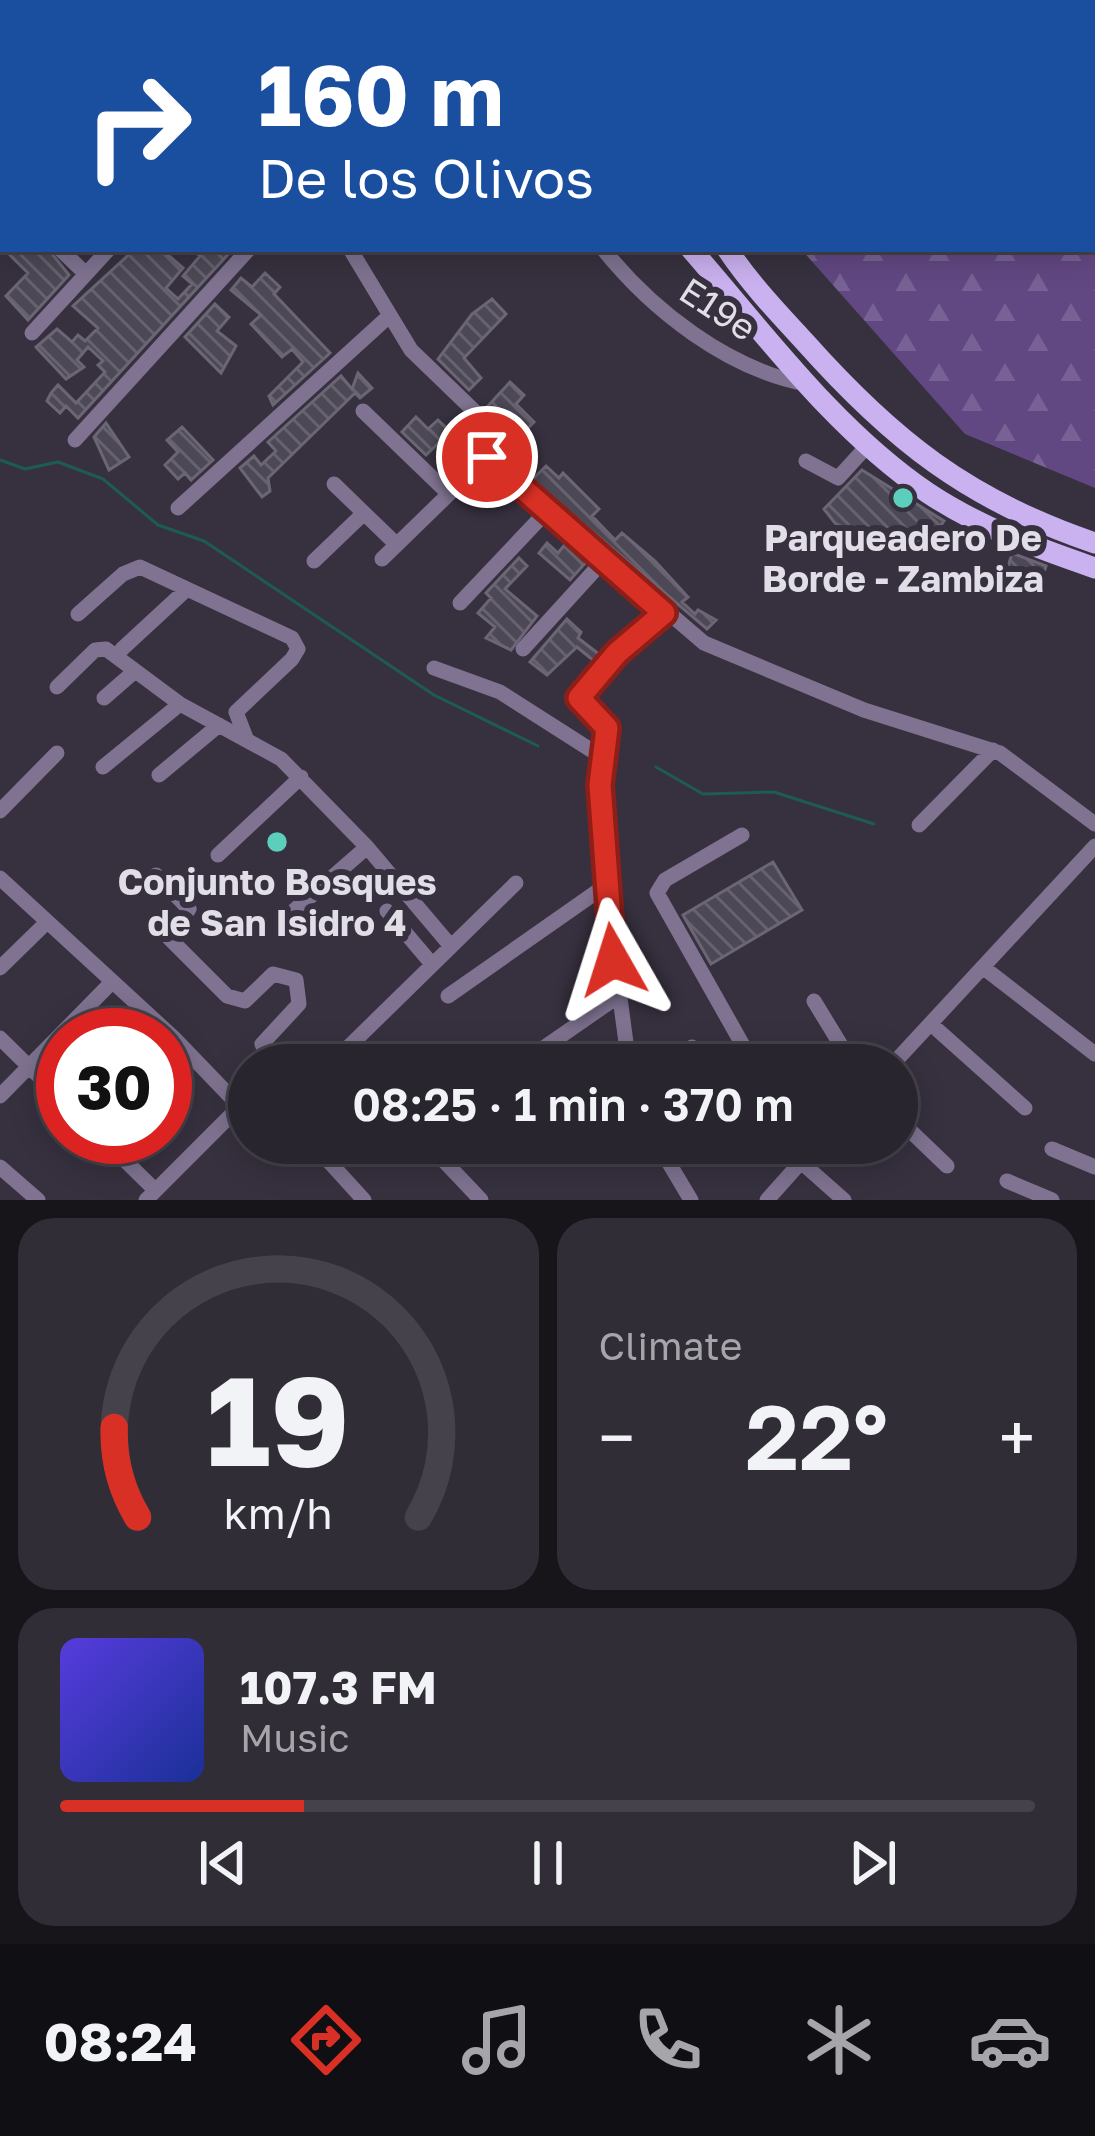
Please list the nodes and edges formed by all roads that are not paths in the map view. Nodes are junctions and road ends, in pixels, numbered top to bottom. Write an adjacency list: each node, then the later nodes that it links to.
1 (63, 252): 8 (street)
2 (106, 252): 8 (street)
3 (246, 252): 15 (street)
4 (352, 252): 9 (street)
5 (606, 252): 12 (street, E19e)
6 (695, 252): 11 (main road)
7 (730, 252): 24 (main road)
8 (86, 274): 10 (street)
9 (388, 316): 17 (street); 21 (street)
10 (32, 333)
11 (775, 345): 12 (street, E19e); 13 (main road)
12 (752, 367): 13 (street, E19e)
13 (809, 384): 16 (main road)
14 (363, 411): 20 (street)
15 (75, 440)
16 (869, 444): 18 (street); 29 (main road)
17 (487, 457): 20 (street); 22 (street)
18 (806, 461)
19 (334, 484): 23 (street)
20 (448, 493): 25 (street)
21 (178, 508)
22 (547, 511): 27 (street); 31 (street)
23 (364, 513): 25 (street); 28 (street)
24 (1095, 543)
25 (396, 544): 26 (street)
26 (382, 559)
27 (604, 560): 32 (street); 35 (street)
28 (314, 561)
29 (1095, 568)
30 (187, 589): 33 (street); 34 (street); 42 (street)
31 (460, 603)
32 (664, 613): 43 (street); 45 (street)
33 (78, 614)
34 (122, 649)
35 (523, 649)
36 (434, 668): 45 (street)
37 (135, 671): 38 (street); 39 (street); 40 (street)
38 (57, 687)
39 (104, 698)
40 (180, 704): 41 (street); 46 (street)
41 (219, 724): 42 (street); 47 (street)
42 (248, 740): 48 (street)
43 (993, 750): 50 (street); 51 (street)
44 (57, 753): 49 (street)
45 (605, 759): 59 (street)
46 (103, 766)
47 (159, 775)
48 (301, 777): 54 (street); 55 (street)
49 (0, 812)
50 (1095, 824)
51 (920, 825)
52 (742, 835): 78 (street)
53 (1095, 846): 66 (street)
54 (367, 847): 61 (street); 63 (street)
55 (218, 856)
56 (156, 874): 74 (street)
57 (0, 878): 62 (street)
58 (516, 883): 63 (street)
59 (605, 886): 68 (street); 69 (street)
60 (387, 911): 64 (street)
61 (281, 922)
62 (46, 923): 65 (street); 67 (street)
63 (449, 944): 64 (street)
64 (430, 963): 75 (street)
65 (0, 968)
66 (984, 968): 72 (street); 81 (street)
67 (111, 983): 71 (street); 83 (street)
68 (448, 996)
69 (617, 998): 76 (street); 77 (street)
70 (814, 1001): 79 (street)
71 (136, 1008)
72 (931, 1024): 80 (street); 87 (street)
73 (0, 1038): 83 (street)
74 (262, 1044)
75 (356, 1044)
76 (550, 1044)
77 (621, 1044)
78 (742, 1044)
79 (840, 1044)
80 (912, 1044)
81 (1095, 1054)
82 (192, 1063): 86 (street)
83 (29, 1067): 84 (street); 85 (street)
84 (36, 1074)
85 (0, 1096)
86 (228, 1096)
87 (1025, 1108)
88 (228, 1125): 102 (street)
89 (918, 1139): 98 (street)
90 (1052, 1149): 99 (street)
91 (124, 1164): 102 (street)
92 (331, 1164): 104 (street)
93 (448, 1164): 101 (street)
94 (670, 1164): 107 (street)
95 (796, 1164): 108 (street)
96 (817, 1164): 109 (street)
97 (0, 1166): 103 (street)
98 (946, 1166)
99 (1095, 1167)
100 (1007, 1181): 110 (street)
101 (466, 1182): 105 (street); 106 (street)
102 (151, 1195)
103 (35, 1199)
104 (364, 1200)
105 (454, 1200)
106 (481, 1200)
107 (691, 1200)
108 (767, 1200)
109 (844, 1200)
110 (1052, 1200)

